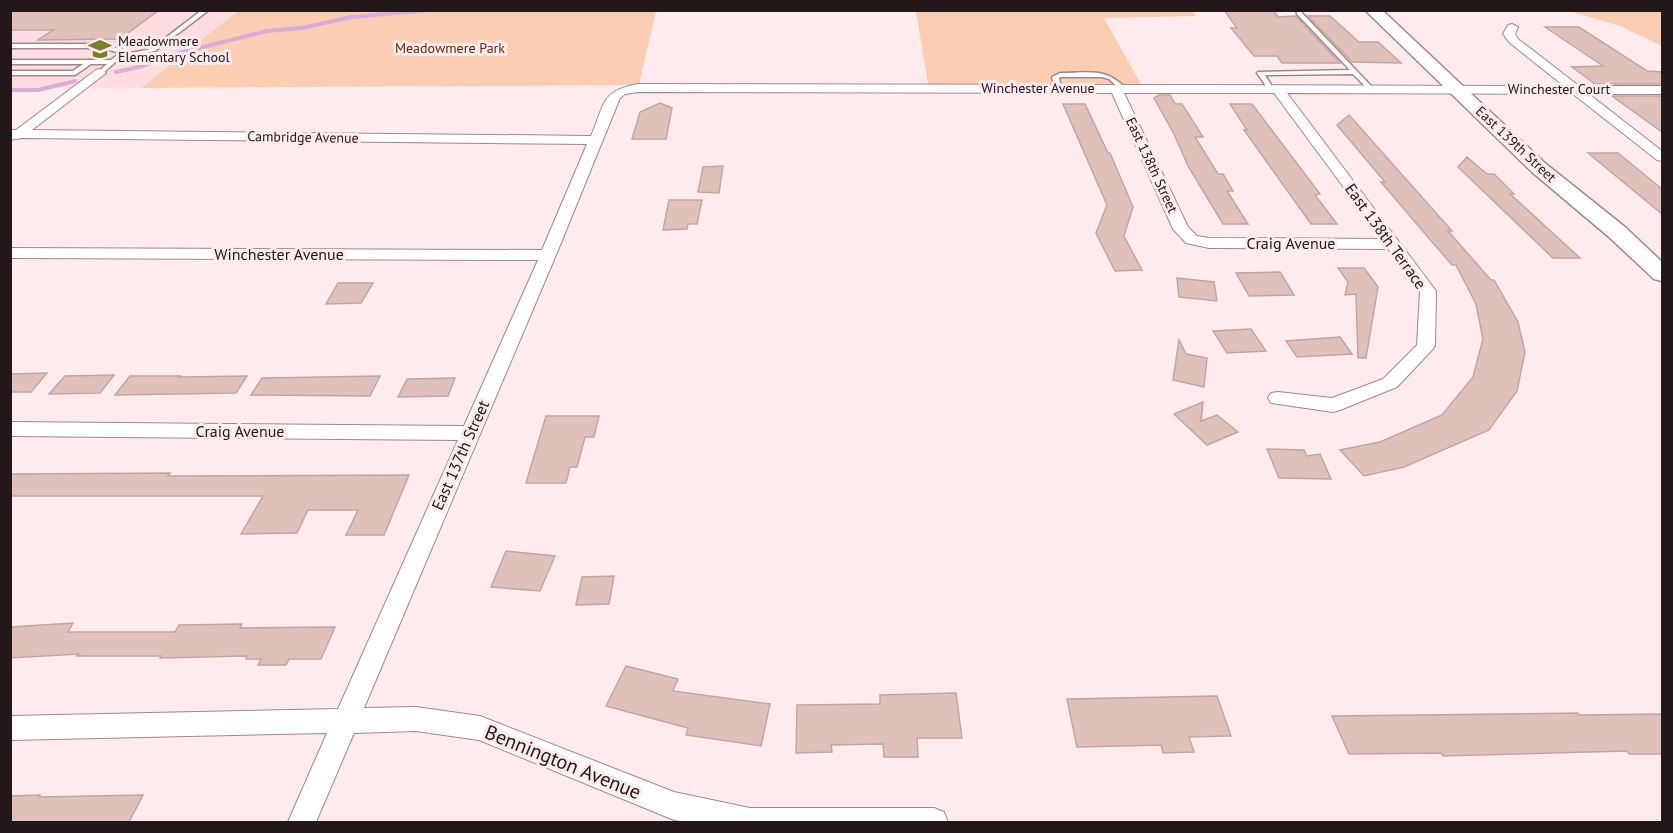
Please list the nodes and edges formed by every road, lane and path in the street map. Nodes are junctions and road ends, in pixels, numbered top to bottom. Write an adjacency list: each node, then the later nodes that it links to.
1 (206, 10): 6 (lane)
2 (1299, 10): 9 (lane)
3 (1372, 10): 15 (street, East 139th Street)
4 (1512, 27): 16 (street)
5 (10, 46): 6 (lane)
6 (115, 59): 8 (lane); 11 (lane)
7 (10, 62): 8 (lane)
8 (91, 62): 10 (lane)
9 (1355, 72): 13 (lane); 14 (lane)
10 (10, 73)
11 (100, 73): 19 (street)
12 (1119, 88): 13 (street, Winchester Avenue); 18 (street, Winchester Avenue); 22 (street, East 138th Street)
13 (1274, 88): 14 (street, Winchester Avenue); 23 (street, East 138th Terrace)
14 (1370, 88): 15 (street, Winchester Avenue)
15 (1455, 88): 16 (street, Winchester Court); 26 (street, East 139th Street)
16 (1574, 89): 17 (street, Winchester Court); 21 (street)
17 (1662, 90)
18 (621, 91): 20 (street, East 137th Street)
19 (13, 136): 20 (street, Cambridge Avenue)
20 (595, 140): 25 (street, East 137th Street)
21 (1662, 158)
22 (1192, 240): 23 (street, Craig Avenue)
23 (1391, 244): 27 (street, East 138th Terrace)
24 (10, 253): 25 (street, Winchester Avenue)
25 (549, 255): 29 (street, East 137th Street)
26 (1662, 274)
27 (1278, 398)
28 (10, 429): 29 (street, Craig Avenue)
29 (470, 433): 30 (street, East 137th Street)
30 (345, 721): 31 (street, Bennington Avenue); 32 (street, East 137th Street); 33 (street, Bennington Avenue)
31 (10, 728)
32 (302, 822)
33 (934, 822)

